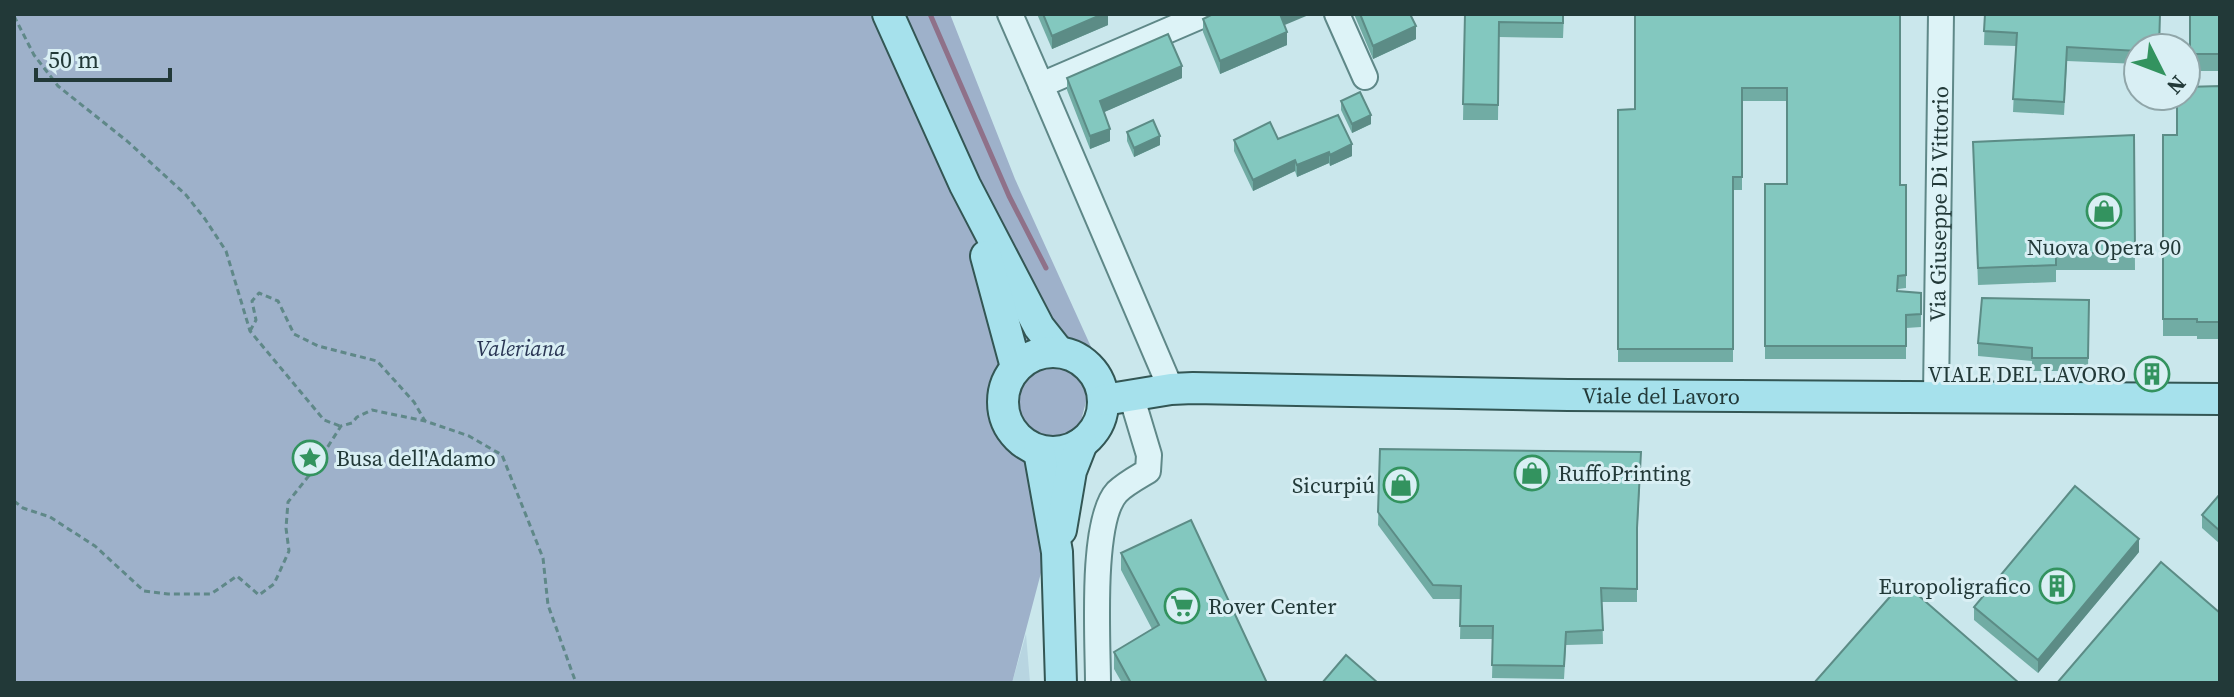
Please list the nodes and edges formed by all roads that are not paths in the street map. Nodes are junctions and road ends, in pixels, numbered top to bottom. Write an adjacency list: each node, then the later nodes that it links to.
1 (888, 14): 8 (main road)
2 (1010, 14): 7 (street)
3 (1206, 14): 7 (street)
4 (1337, 14): 6 (street)
5 (1941, 14): 12 (street, Via Giuseppe Di Vittorio)
6 (1365, 77)
7 (1041, 85): 11 (street)
8 (965, 185): 9 (main road); 10 (main road)
9 (1058, 351): 10 (main road); 13 (main road)
10 (1016, 367): 16 (main road)
11 (1171, 389): 12 (main road, Viale del Lavoro); 13 (main road, Viale del Lavoro)
12 (1936, 396): 14 (main road, Viale del Lavoro)
13 (1117, 398): 15 (main road); 19 (street)
14 (2220, 399)
15 (1082, 443): 16 (main road); 17 (main road)
16 (1039, 451): 17 (main road)
17 (1057, 552): 18 (main road)
18 (1061, 683)
19 (1098, 683)

